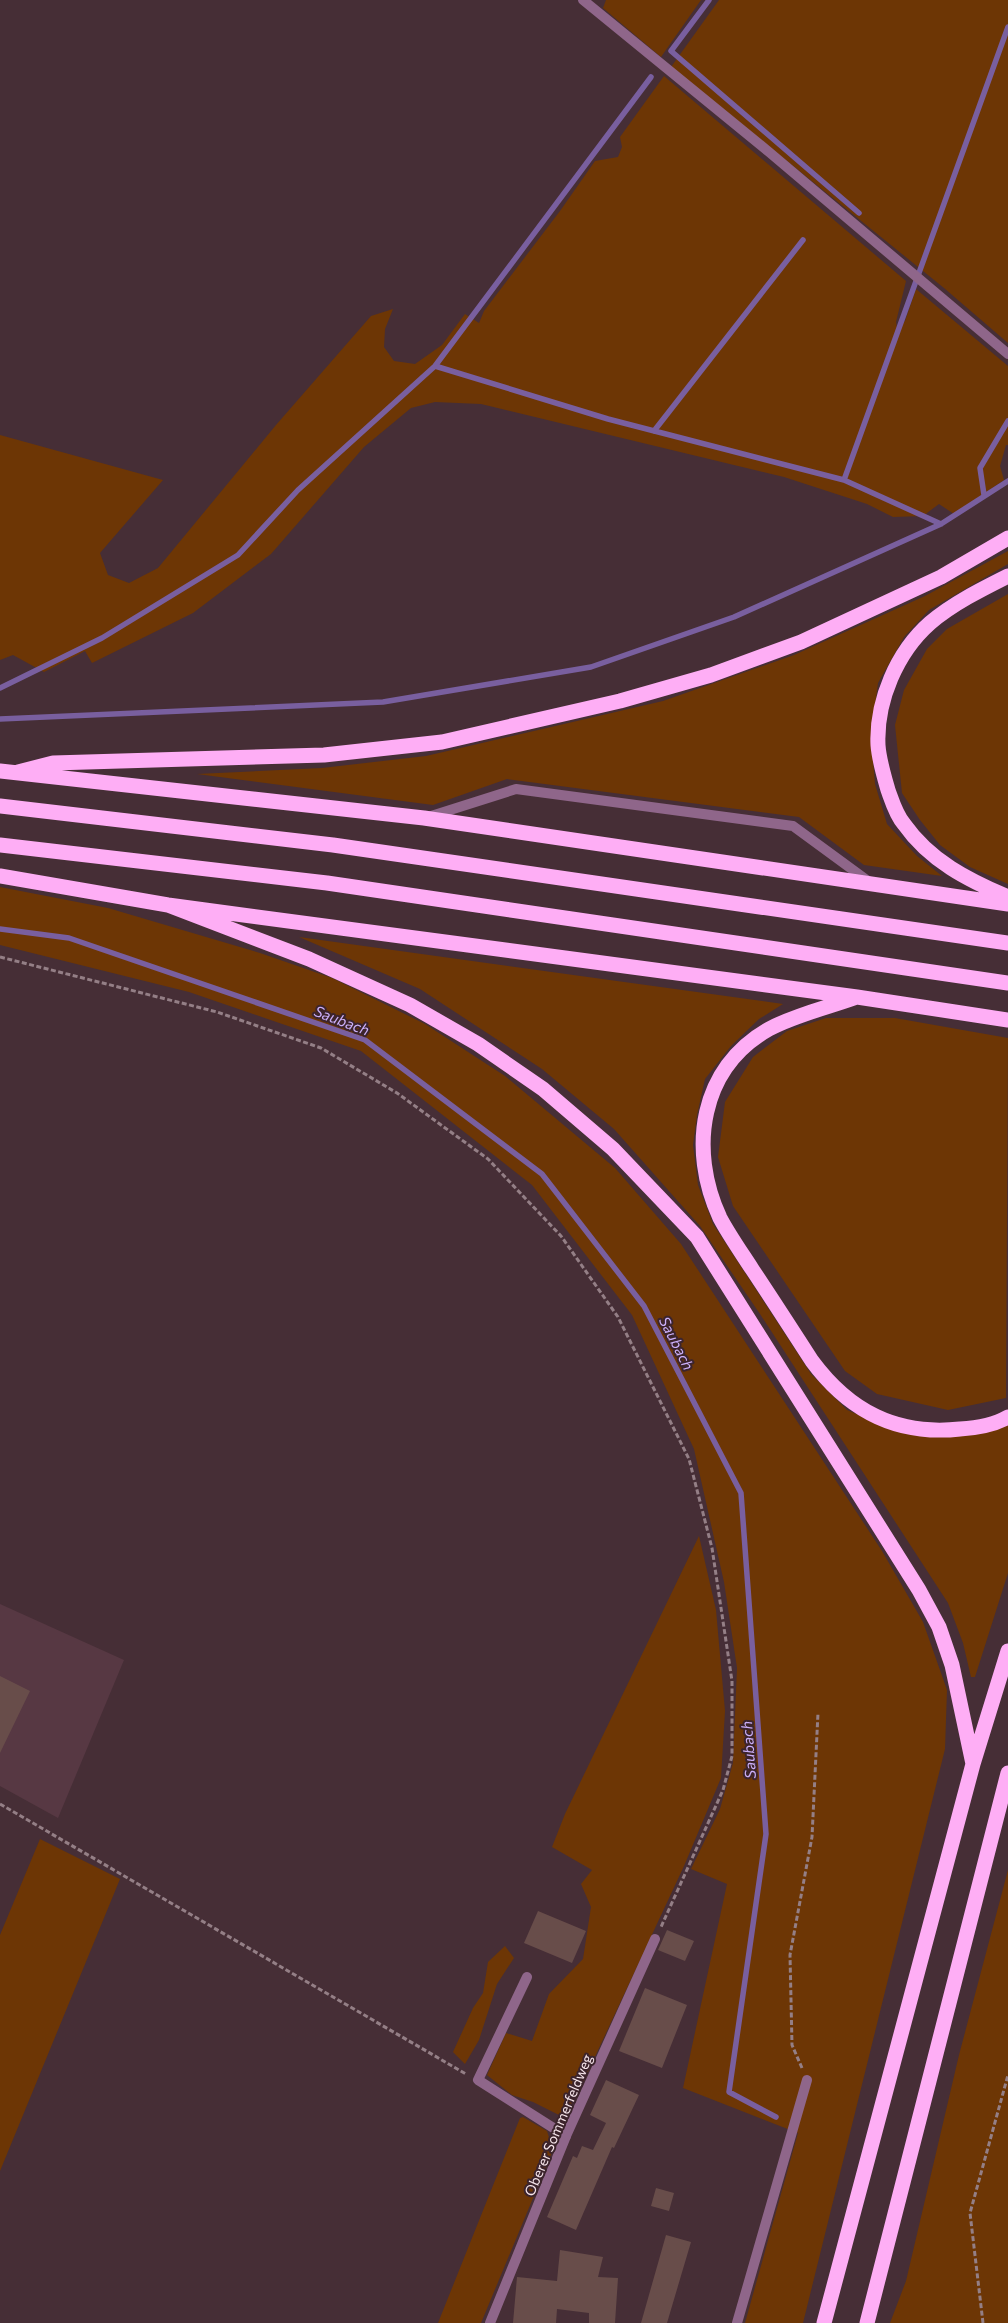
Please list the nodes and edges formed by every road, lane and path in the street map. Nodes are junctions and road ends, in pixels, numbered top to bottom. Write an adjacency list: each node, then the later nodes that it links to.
1 (583, 0): 2 (street)
2 (1008, 354)
3 (1008, 538): 6 (highway)
4 (1008, 576): 12 (highway)
5 (0, 770): 6 (highway)
6 (18, 772): 8 (highway)
7 (0, 806): 15 (highway)
8 (424, 818): 11 (highway); 11 (street)
9 (0, 845): 17 (highway)
10 (0, 876): 14 (highway)
11 (869, 882): 13 (highway)
12 (1008, 898)
13 (1008, 904)
14 (168, 905): 18 (highway); 23 (highway)
15 (1008, 943)
16 (0, 957): 27 (path)
17 (1008, 983)
18 (857, 997): 19 (highway); 20 (highway)
19 (1008, 1020)
20 (1008, 1417)
21 (1008, 1651): 23 (highway)
22 (818, 1713): 31 (path)
23 (973, 1764): 35 (highway)
24 (1008, 1774): 25 (highway)
25 (1005, 1791): 36 (highway)
26 (0, 1804): 30 (path)
27 (655, 1939): 32 (street, Oberer Sommerfeldweg)
28 (527, 1977): 30 (street)
29 (1008, 2075): 37 (path)
30 (478, 2080): 32 (street)
31 (807, 2080): 34 (street)
32 (566, 2136): 33 (street, Oberer Sommerfeldweg)
33 (490, 2323)
34 (737, 2323)
35 (824, 2323)
36 (867, 2323)
37 (984, 2323)

